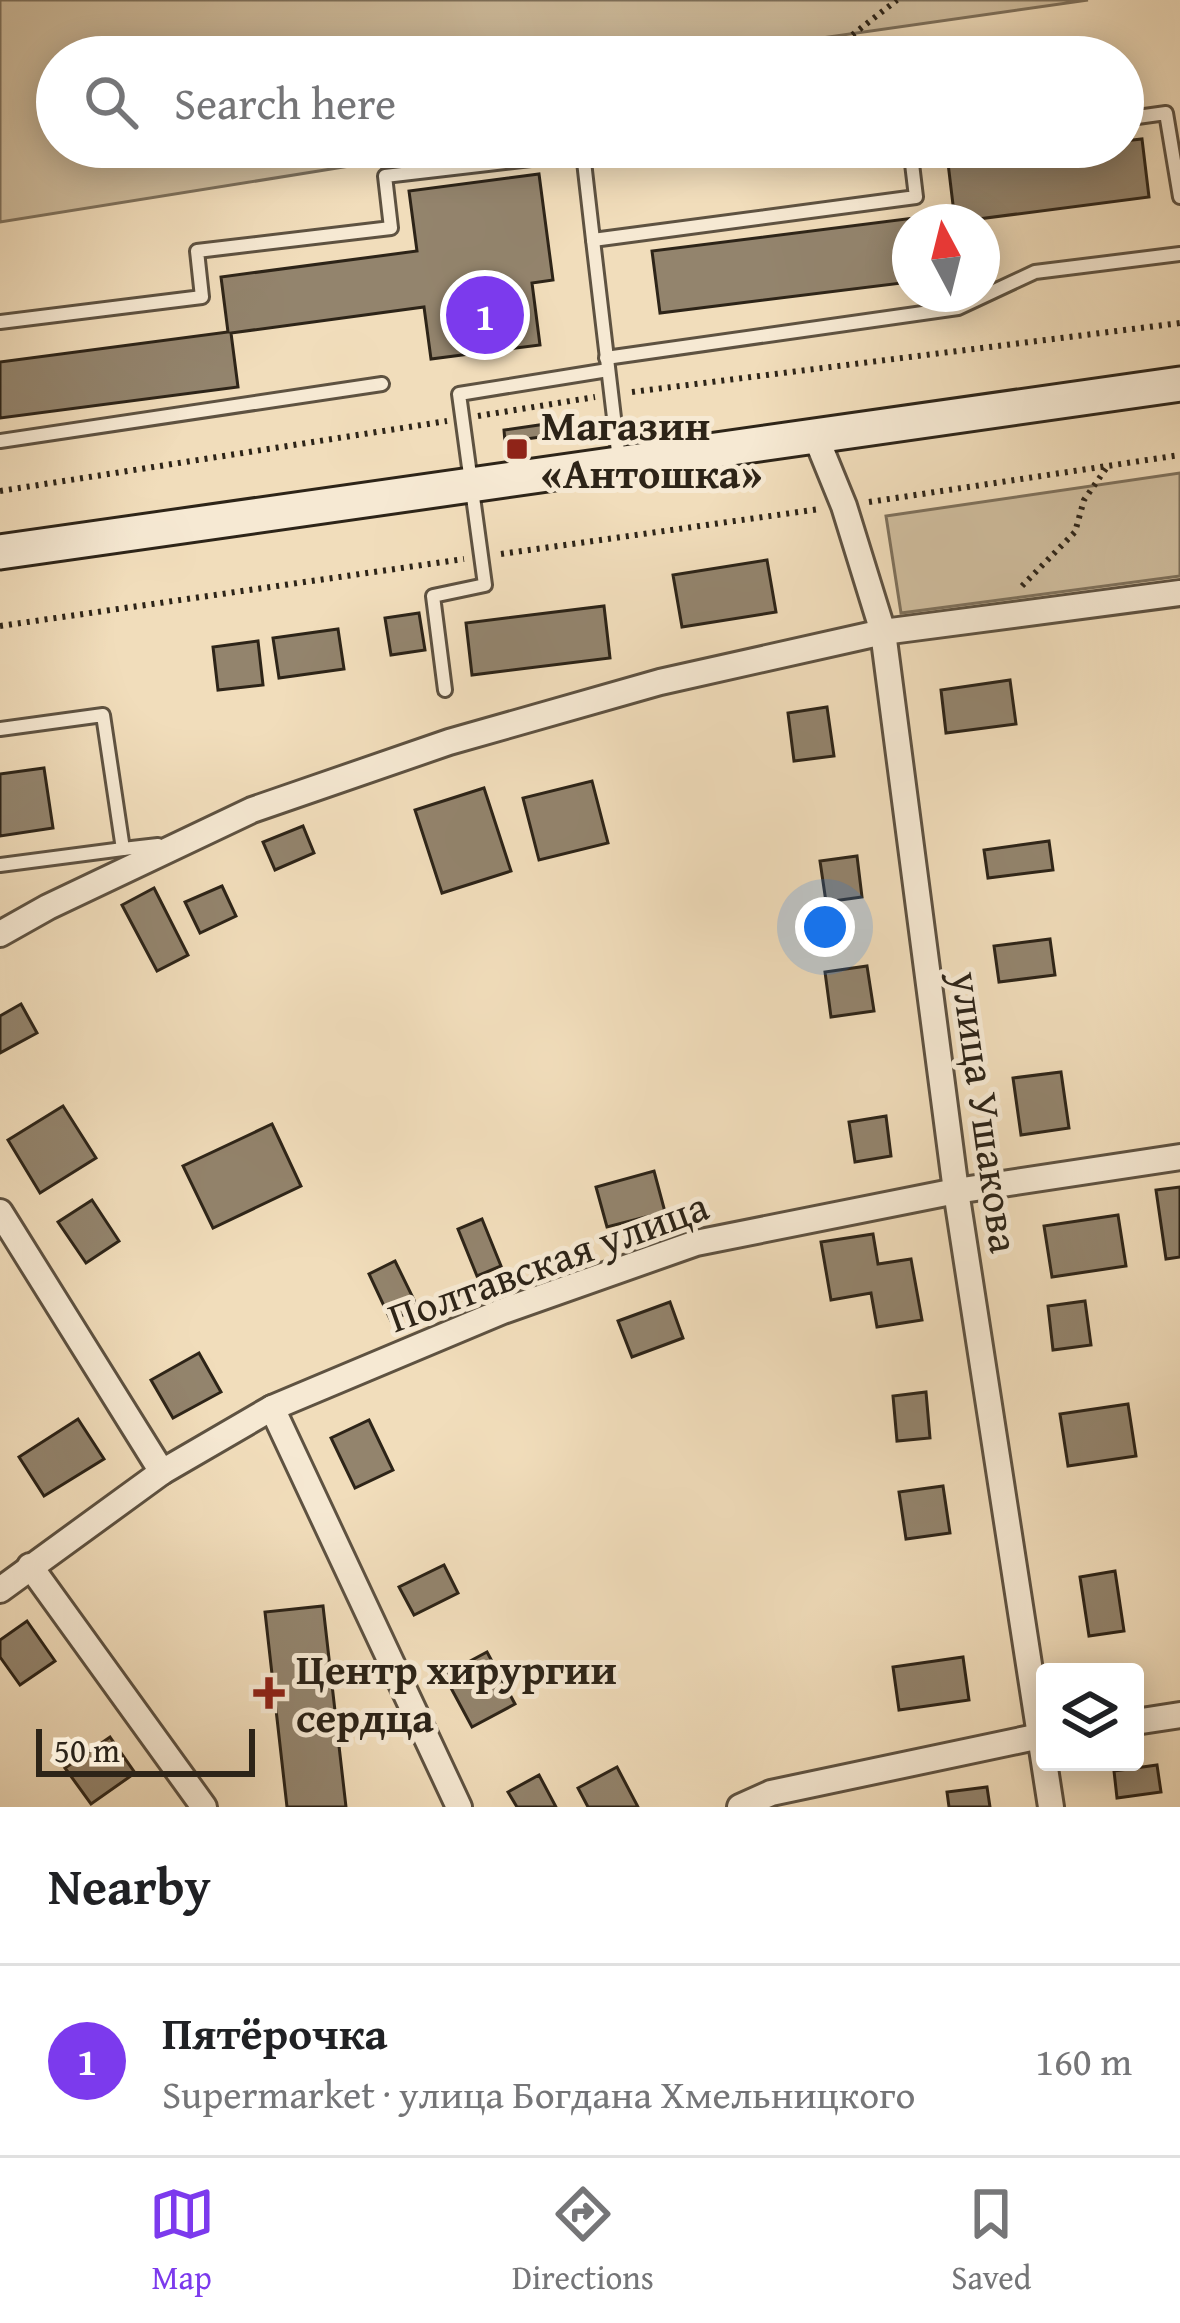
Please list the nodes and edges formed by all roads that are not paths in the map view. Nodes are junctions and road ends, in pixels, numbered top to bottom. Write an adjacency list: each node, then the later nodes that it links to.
1 (1180, 103): 2 (lane)
2 (1166, 113): 3 (lane); 7 (lane)
3 (1144, 116)
4 (454, 168): 10 (lane)
5 (585, 168): 8 (lane)
6 (913, 168): 8 (lane)
7 (1180, 197)
8 (593, 240): 11 (lane)
9 (1180, 254): 11 (lane)
10 (0, 322)
11 (607, 364): 16 (lane); 17 (lane)
12 (382, 384): 15 (lane)
13 (1180, 384): 14 (main road)
14 (815, 435): 16 (main road); 20 (street, улица Ушакова)
15 (0, 440)
16 (619, 463): 17 (main road)
17 (470, 484): 18 (main road); 21 (lane)
18 (0, 552)
19 (1180, 593): 20 (street)
20 (883, 632): 23 (street); 28 (street, улица Ушакова)
21 (445, 690)
22 (0, 729): 24 (lane)
23 (179, 843): 24 (lane); 26 (street)
24 (123, 849): 25 (lane)
25 (0, 866)
26 (0, 934)
27 (1180, 1157): 28 (street, Полтавская улица)
28 (956, 1191): 30 (street, Полтавская улица); 34 (street, улица Ушакова)
29 (0, 1212): 31 (street)
30 (272, 1408): 31 (street, Полтавская улица); 40 (street)
31 (163, 1472): 32 (street, Полтавская улица)
32 (30, 1566): 33 (street, Полтавская улица); 39 (street)
33 (0, 1589)
34 (1036, 1692)
35 (1180, 1715): 36 (street)
36 (1144, 1721)
37 (1036, 1737): 41 (street)
38 (1047, 1771): 42 (street, улица Ушакова)
39 (204, 1807)
40 (459, 1807)
41 (740, 1807)
42 (1052, 1807)

